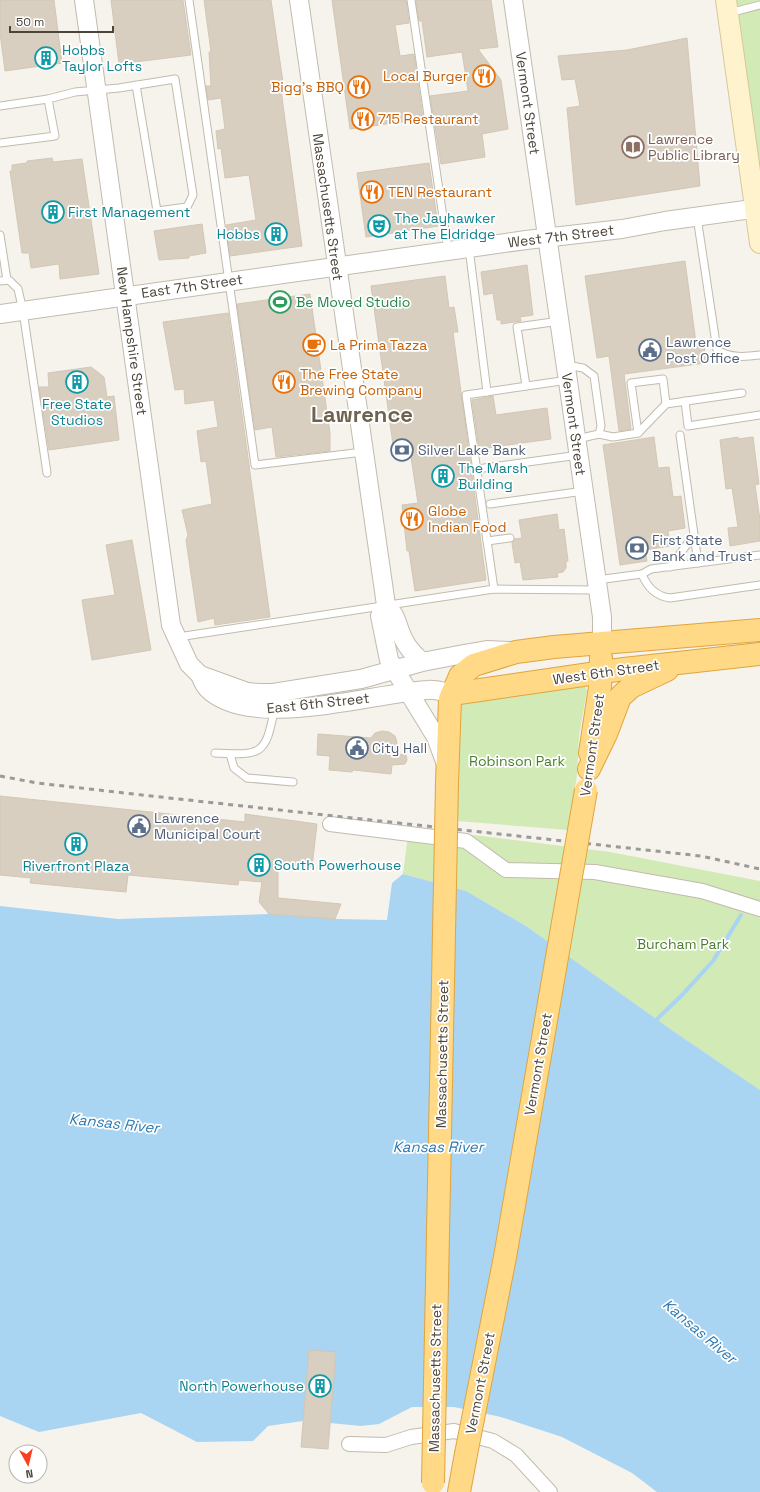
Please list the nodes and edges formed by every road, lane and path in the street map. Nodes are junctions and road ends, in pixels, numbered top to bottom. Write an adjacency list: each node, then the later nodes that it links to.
1 (84, 0): 9 (street, New Hampshire Street)
2 (189, 0): 22 (lane)
3 (299, 0): 20 (street, Massachusetts Street)
4 (411, 0): 19 (lane)
5 (513, 0): 16 (street, Vermont Street)
6 (760, 5): 7 (lane)
7 (727, 7): 13 (main road)
8 (136, 85): 8 (lane); 9 (lane)
9 (97, 89): 10 (lane); 23 (street, New Hampshire Street)
10 (48, 99): 11 (lane); 12 (lane)
11 (0, 106)
12 (0, 143)
13 (758, 208): 14 (street, West 7th Street); 17 (main road)
14 (697, 217): 16 (street, West 7th Street); 27 (lane)
15 (0, 235): 21 (lane)
16 (548, 238): 18 (street, West 7th Street); 26 (street, Vermont Street)
17 (760, 243)
18 (469, 248): 19 (street, West 7th Street); 30 (lane)
19 (448, 251): 20 (street, West 7th Street)
20 (337, 266): 22 (street, East 7th Street); 39 (street, Massachusetts Street)
21 (3, 281): 24 (lane)
22 (229, 282): 23 (street, East 7th Street); 39 (lane)
23 (126, 295): 24 (street, East 7th Street); 56 (street, New Hampshire Street)
24 (23, 311): 25 (street, East 7th Street); 41 (lane)
25 (0, 314)
26 (560, 321): 28 (street, Vermont Street); 29 (lane)
27 (760, 355)
28 (567, 372): 29 (lane); 36 (lane); 38 (street, Vermont Street)
29 (526, 386): 30 (lane)
30 (487, 392): 45 (lane)
31 (742, 393): 32 (lane)
32 (685, 401): 33 (lane); 34 (lane)
33 (666, 404): 35 (lane); 35 (lane)
34 (760, 416)
35 (638, 433): 36 (lane)
36 (598, 434): 38 (lane)
37 (680, 435): 46 (lane)
38 (578, 447): 40 (lane); 42 (street, Vermont Street)
39 (363, 452): 54 (street, Massachusetts Street)
40 (484, 468)
41 (47, 473)
42 (584, 491): 43 (lane); 51 (street, Vermont Street)
43 (490, 504)
44 (510, 538): 45 (lane)
45 (487, 541): 53 (lane)
46 (695, 542): 48 (lane); 49 (lane)
47 (760, 555): 48 (lane)
48 (698, 563): 49 (lane)
49 (670, 567): 50 (lane)
50 (642, 574): 51 (lane); 52 (lane)
51 (597, 585): 53 (lane); 57 (street, Vermont Street)
52 (760, 585)
53 (494, 589): 54 (lane)
54 (386, 605): 56 (lane); 61 (street, Massachusetts Street); 62 (street, Massachusetts Street)
55 (760, 630): 57 (highway, West 6th Street)
56 (176, 637): 64 (street, New Hampshire Street)
57 (602, 643): 58 (highway, West 6th Street); 63 (highway, Vermont Street)
58 (516, 652): 61 (street, West 6th Street); 66 (highway, West 6th Street)
59 (758, 658): 60 (highway, West 6th Street)
60 (690, 661): 63 (highway, West 6th Street); 70 (highway)
61 (422, 662): 62 (street, West 6th Street)
62 (394, 670): 64 (street, East 6th Street); 65 (street, Massachusetts Street)
63 (600, 672): 66 (highway, West 6th Street); 70 (highway, Vermont Street)
64 (200, 675): 67 (street, East 6th Street)
65 (408, 692): 66 (street, West 6th Street); 67 (street, East 6th Street); 71 (street, Massachusetts Street)
66 (452, 694): 71 (highway, Massachusetts Street)
67 (274, 710): 69 (lane)
68 (215, 753): 69 (lane)
69 (230, 754): 72 (lane)
70 (589, 769): 77 (highway, Vermont Street, bridge)
71 (447, 776): 76 (highway, Massachusetts Street, bridge)
72 (293, 782)
73 (330, 824): 74 (street)
74 (760, 909)
75 (349, 1444): 78 (street)
76 (432, 1488)
77 (459, 1489)
78 (550, 1492)

